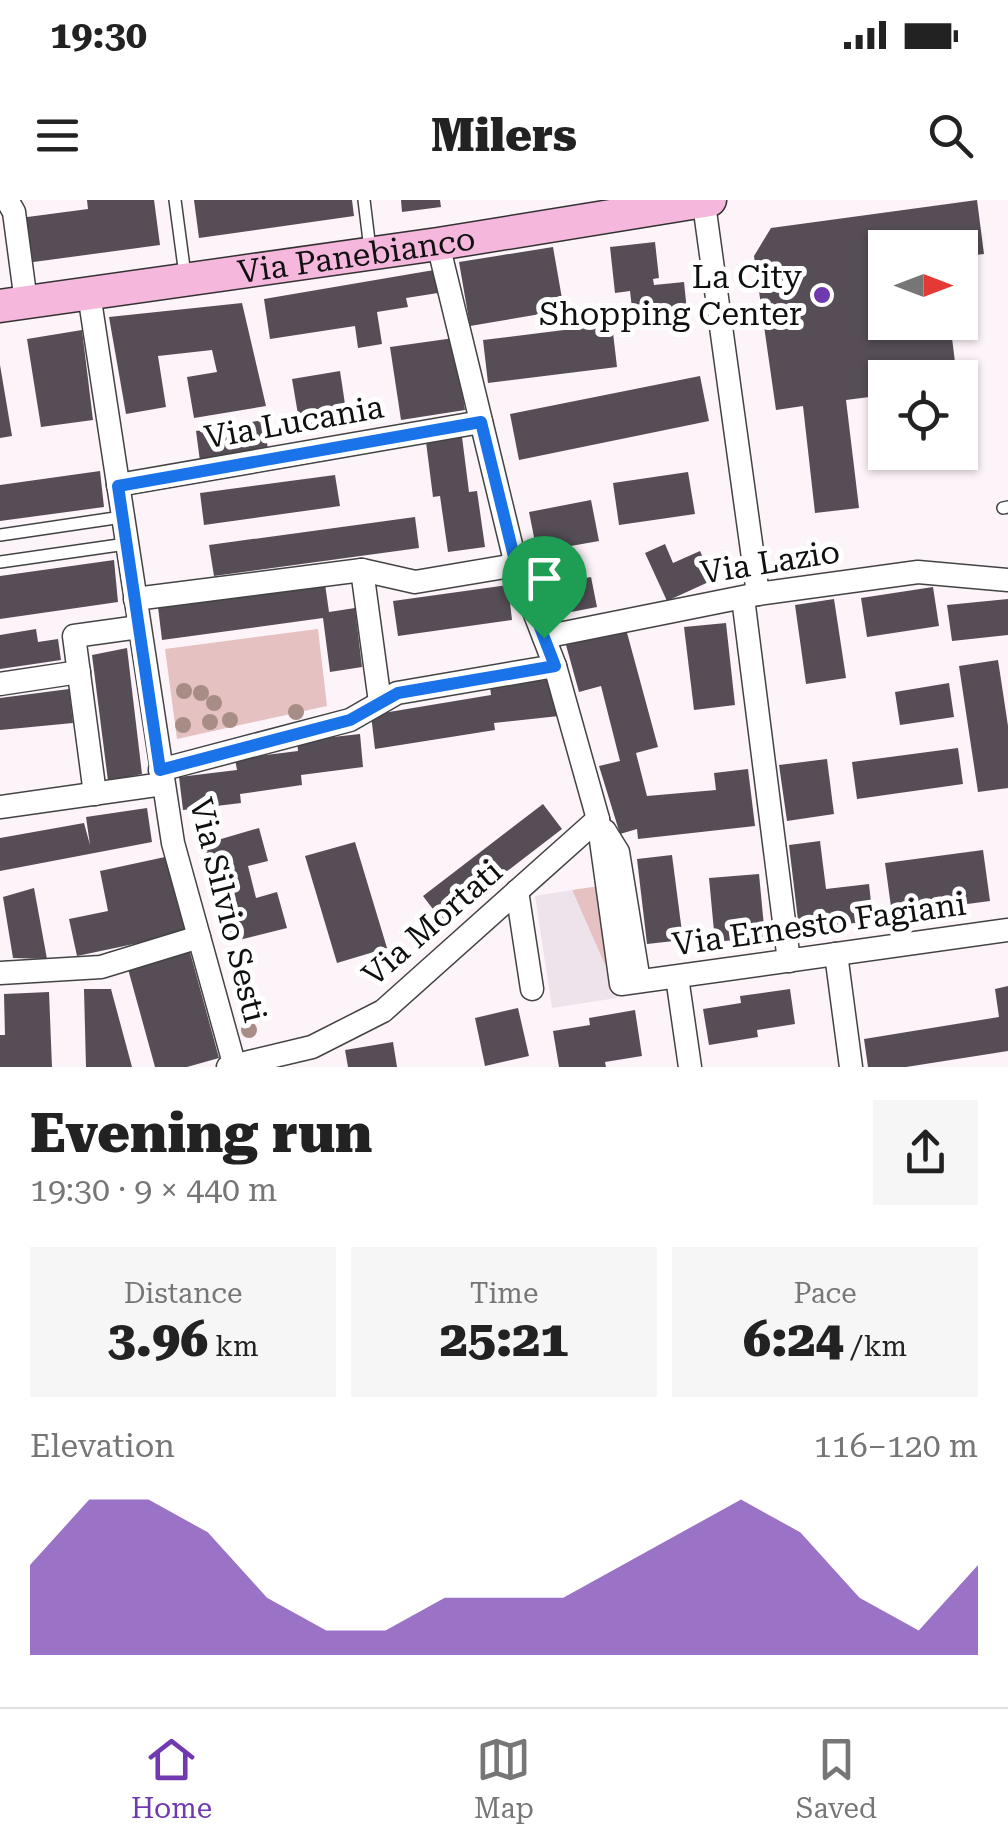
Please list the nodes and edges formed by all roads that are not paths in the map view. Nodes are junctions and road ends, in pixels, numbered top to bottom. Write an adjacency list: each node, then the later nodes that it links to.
1 (7, 200): 9 (street)
2 (175, 200): 7 (lane)
3 (364, 200): 6 (lane)
4 (707, 202): 5 (street, Via Panebianco); 19 (street)
5 (438, 244): 6 (street, Via Panebianco); 10 (street)
6 (370, 253): 7 (street, Via Panebianco)
7 (186, 280): 8 (street, Via Panebianco)
8 (88, 294): 9 (street, Via Panebianco); 11 (street, Via Silvio Sesti)
9 (13, 304)
10 (481, 422): 11 (street, Via Lucania); 16 (street)
11 (118, 486): 12 (street, Via Silvio Sesti)
12 (122, 517): 13 (lane); 14 (street, Via Silvio Sesti)
13 (0, 535)
14 (126, 544): 15 (lane); 20 (street, Via Silvio Sesti)
15 (0, 562)
16 (516, 565): 17 (street); 22 (street)
17 (362, 570): 20 (street); 26 (street)
18 (1008, 580): 19 (street, Via Lazio)
19 (750, 596): 22 (street, Via Lazio); 35 (street)
20 (136, 599): 21 (street, Via Silvio Sesti)
21 (140, 627): 24 (street); 27 (street, Via Silvio Sesti)
22 (544, 638): 23 (street)
23 (555, 666): 26 (street); 30 (street)
24 (79, 672): 25 (street); 28 (street)
25 (0, 684)
26 (380, 702): 27 (street)
27 (161, 777): 28 (street); 33 (street, Via Silvio Sesti)
28 (95, 794): 29 (street)
29 (0, 807)
30 (598, 819): 31 (street, Via Mortati); 37 (street, Via Ernesto Fagiani)
31 (517, 891): 38 (street); 39 (street, Via Mortati)
32 (1008, 930): 34 (street, Via Ernesto Fagiani)
33 (200, 937): 36 (street); 40 (street, Via Silvio Sesti)
34 (836, 954): 35 (street, Via Ernesto Fagiani); 42 (street)
35 (789, 961): 37 (street, Via Ernesto Fagiani)
36 (0, 973)
37 (677, 977): 41 (street)
38 (532, 989)
39 (316, 1057): 40 (street, Via Mortati)
40 (232, 1066)
41 (690, 1067)
42 (852, 1067)

